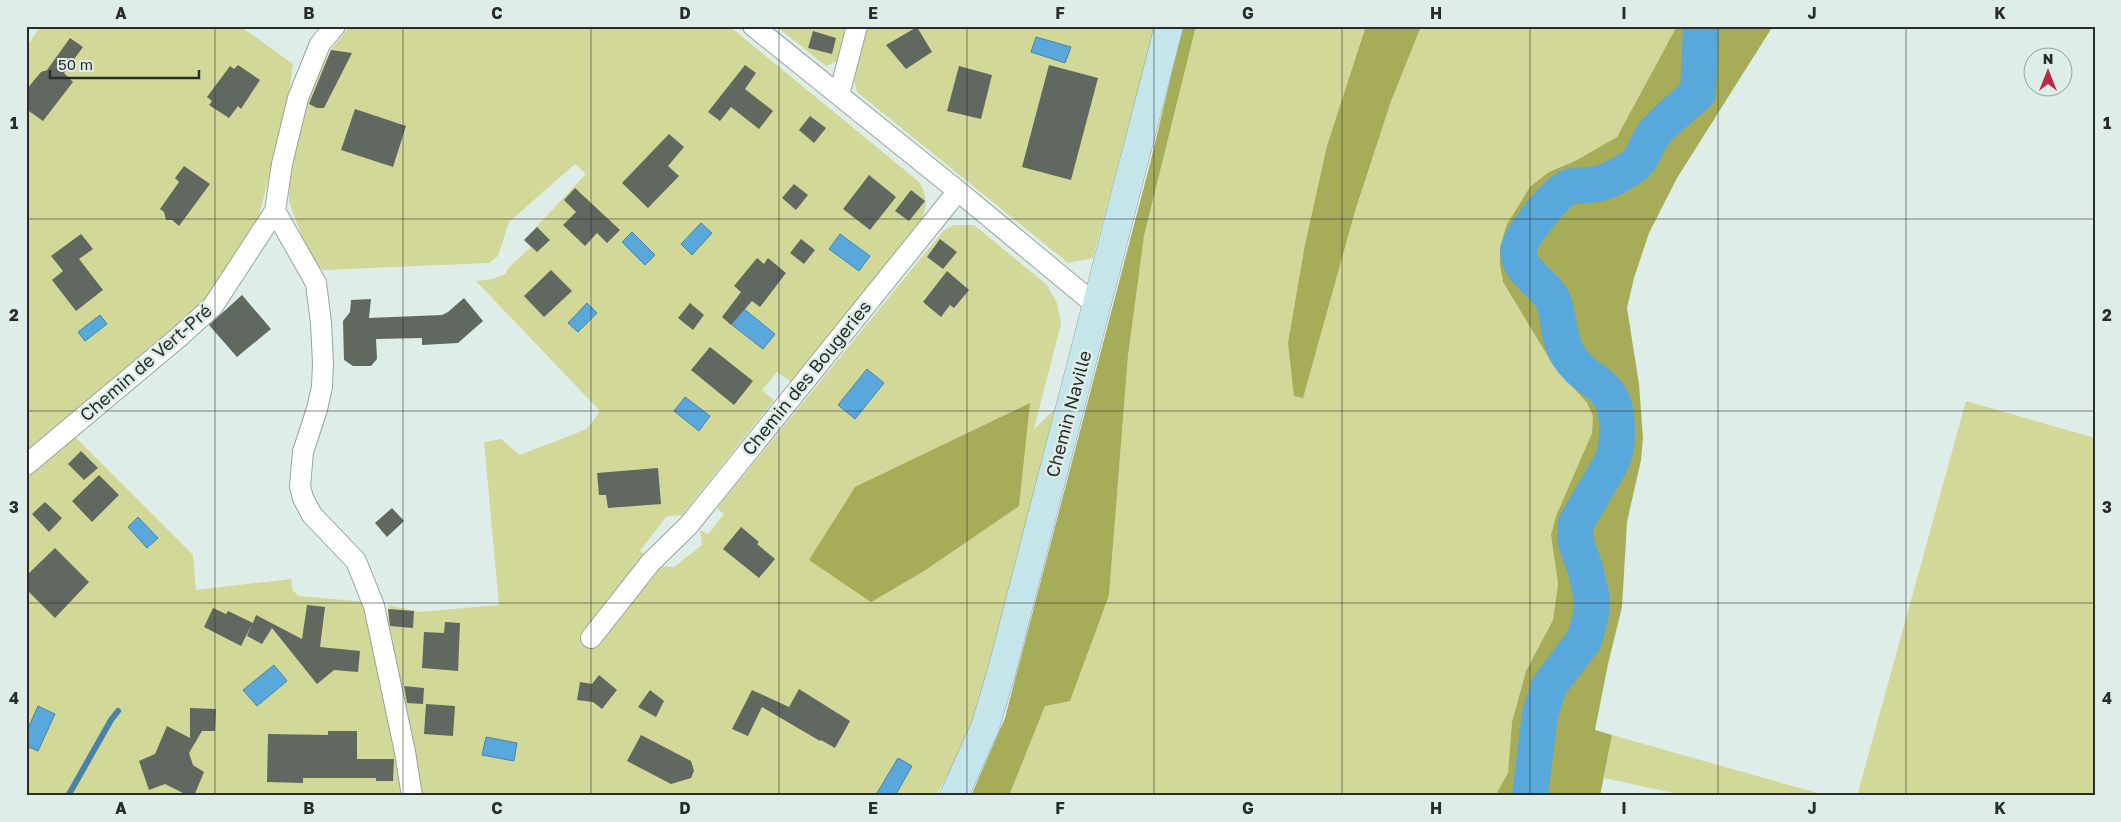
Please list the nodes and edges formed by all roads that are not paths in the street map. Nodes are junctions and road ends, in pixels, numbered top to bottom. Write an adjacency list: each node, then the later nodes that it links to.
1 (335, 26): 7 (street, Chemin de Vert-Pré)
2 (753, 26): 5 (street)
3 (857, 26): 5 (street)
4 (1169, 26): 8 (street, Chemin Naville)
5 (839, 95): 6 (street)
6 (958, 191): 8 (street); 10 (street, Chemin des Bougeries)
7 (275, 211): 9 (street, Chemin de Vert-Pré); 11 (street)
8 (1097, 306): 12 (street, Chemin Naville)
9 (26, 465)
10 (590, 638)
11 (412, 796)
12 (954, 796)

